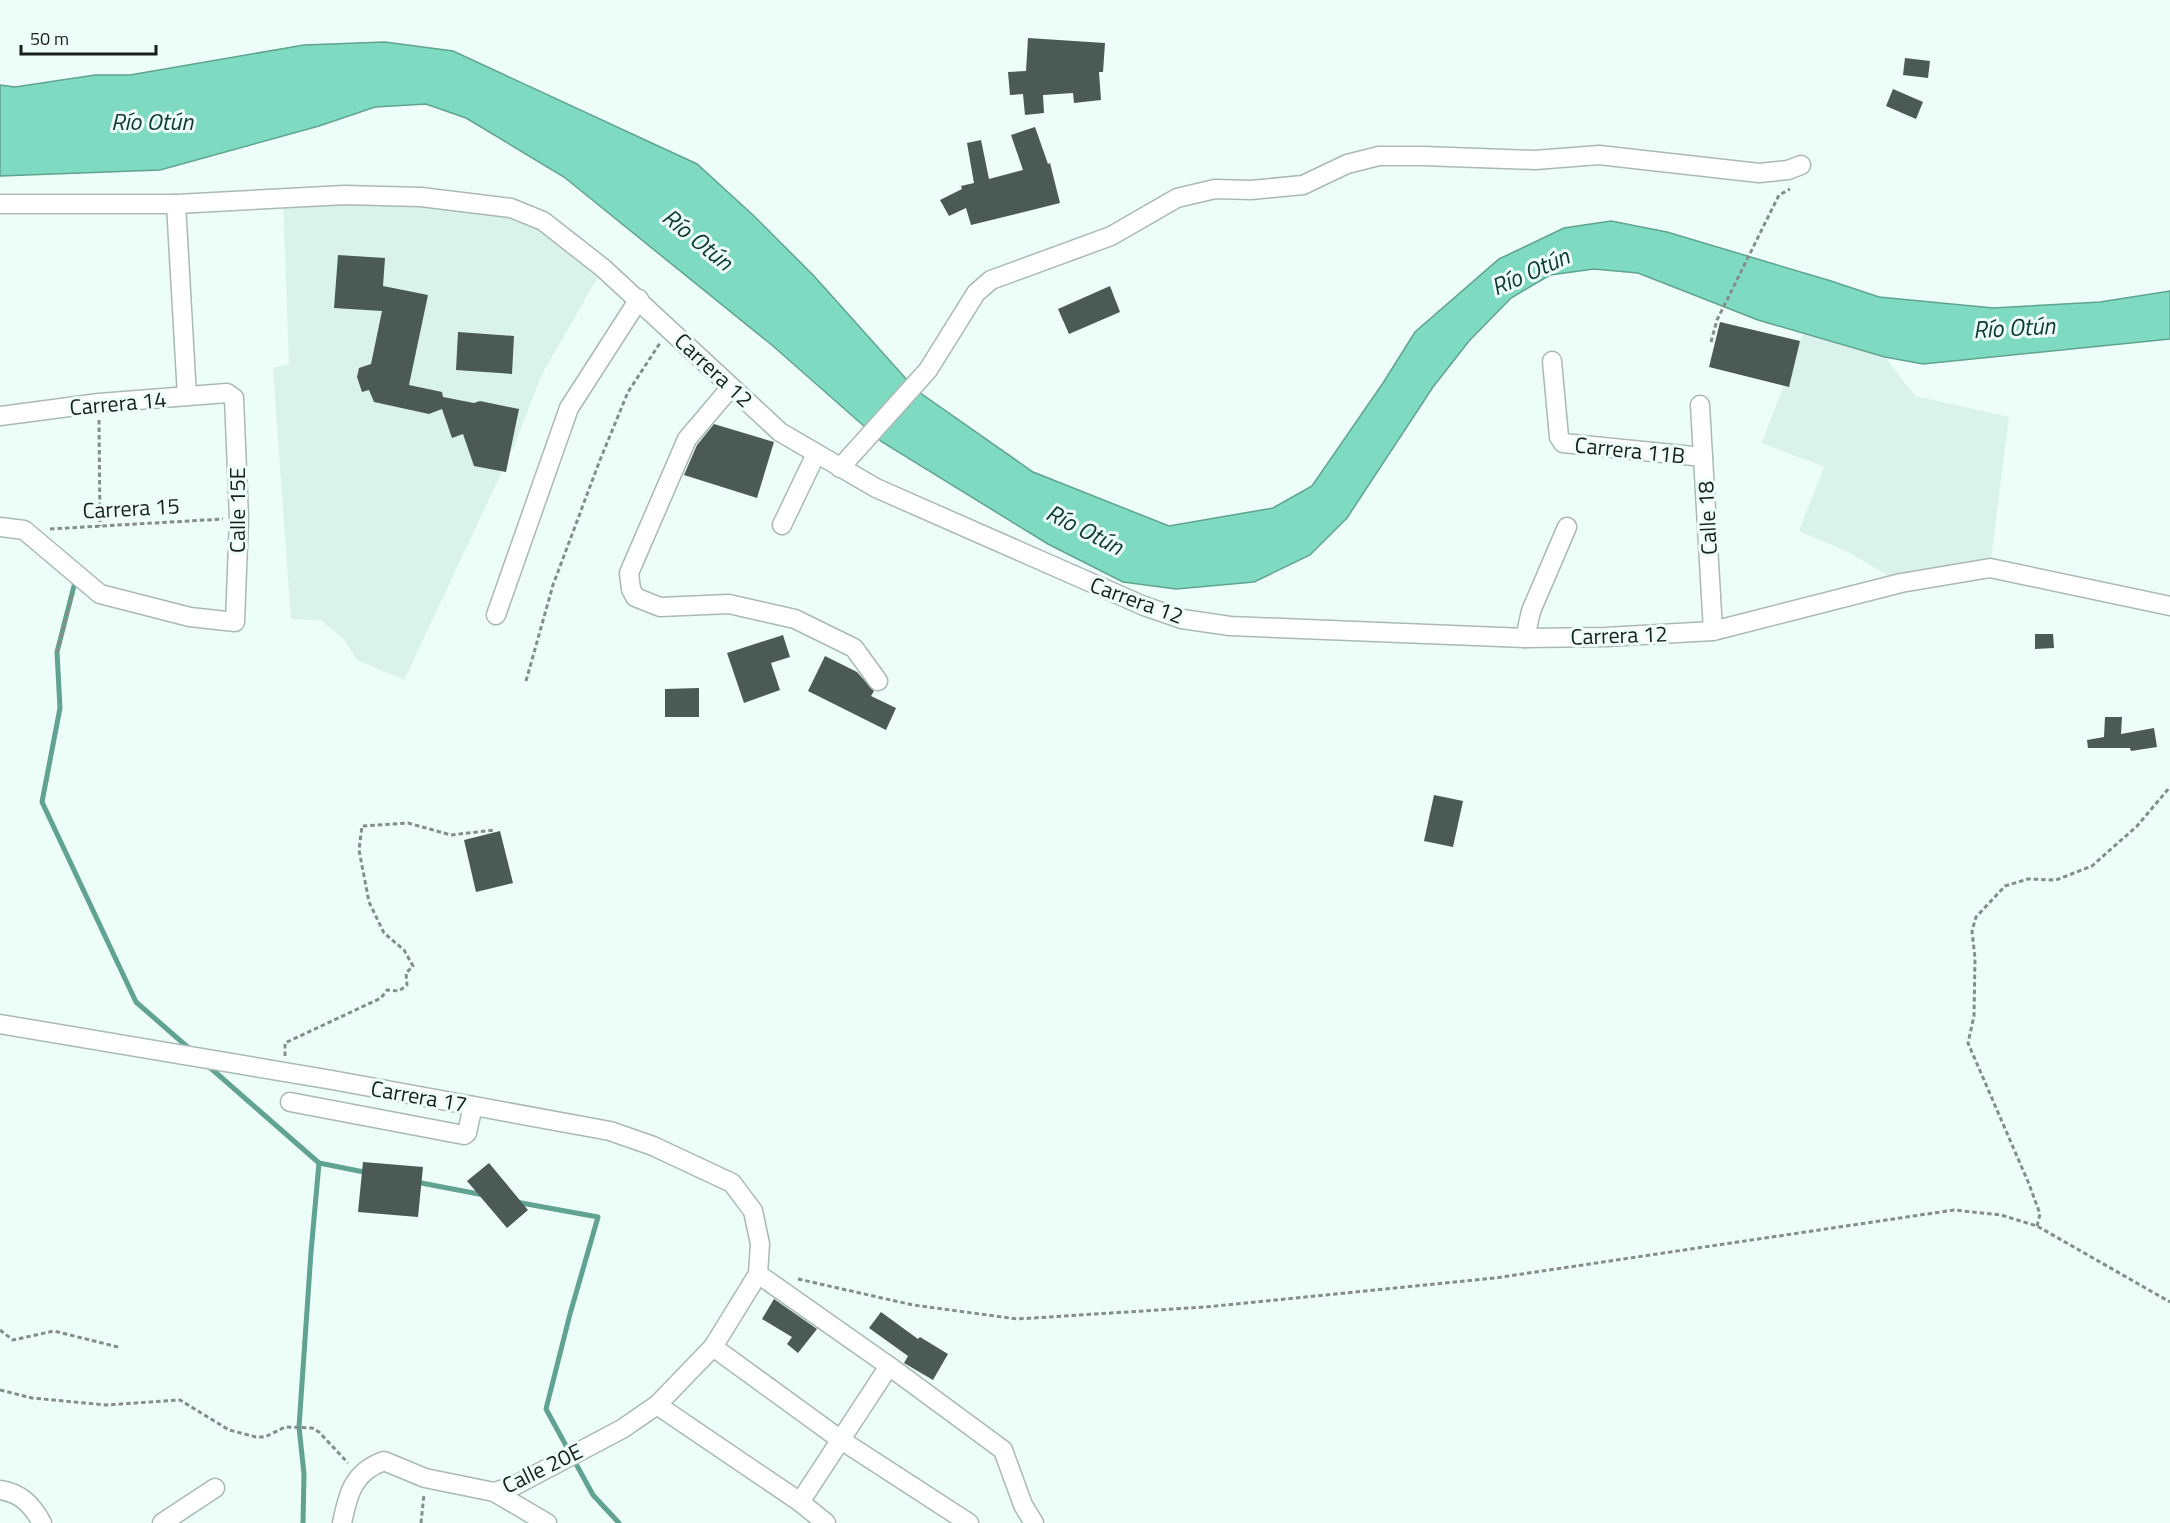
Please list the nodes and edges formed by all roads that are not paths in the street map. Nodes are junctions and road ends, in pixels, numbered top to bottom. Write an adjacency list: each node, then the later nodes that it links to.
1 (1801, 165): 13 (street)
2 (0, 204): 3 (street, Carrera 12)
3 (176, 204): 4 (street, Carrera 12); 7 (street)
4 (639, 299): 6 (street, Carrera 12); 18 (street)
5 (1552, 361): 12 (street, Carrera 11B)
6 (731, 387): 11 (street, Carrera 12); 21 (street)
7 (187, 396): 8 (street, Carrera 14); 10 (street, Carrera 14)
8 (234, 398): 15 (street, Calle 15E)
9 (1700, 405): 12 (street, Calle 18)
10 (0, 416)
11 (816, 454): 13 (street, Carrera 12); 14 (street)
12 (1703, 457): 19 (street, Calle 18)
13 (840, 468): 20 (street, Carrera 12)
14 (782, 525)
15 (0, 527)
16 (1567, 527): 20 (street)
17 (2170, 606): 19 (street, Carrera 12)
18 (496, 615)
19 (1713, 631): 20 (street, Carrera 12)
20 (1525, 638)
21 (878, 681)
22 (0, 1024): 24 (street, Carrera 17)
23 (290, 1102): 24 (street)
24 (473, 1106): 25 (street, Carrera 17)
25 (758, 1274): 26 (street, Calle 20E); 27 (street)
26 (713, 1347): 28 (street, Calle 20E); 29 (street)
27 (889, 1366): 29 (street); 40 (street)
28 (657, 1405): 32 (street, Calle 20E); 33 (street)
29 (841, 1440): 33 (street); 39 (street)
30 (215, 1488): 35 (street)
31 (0, 1490): 34 (street)
32 (494, 1492): 36 (street, Calle 20E); 37 (street)
33 (800, 1502): 38 (street)
34 (42, 1523)
35 (162, 1523)
36 (342, 1523)
37 (547, 1523)
38 (826, 1523)
39 (969, 1523)
40 (1034, 1523)

